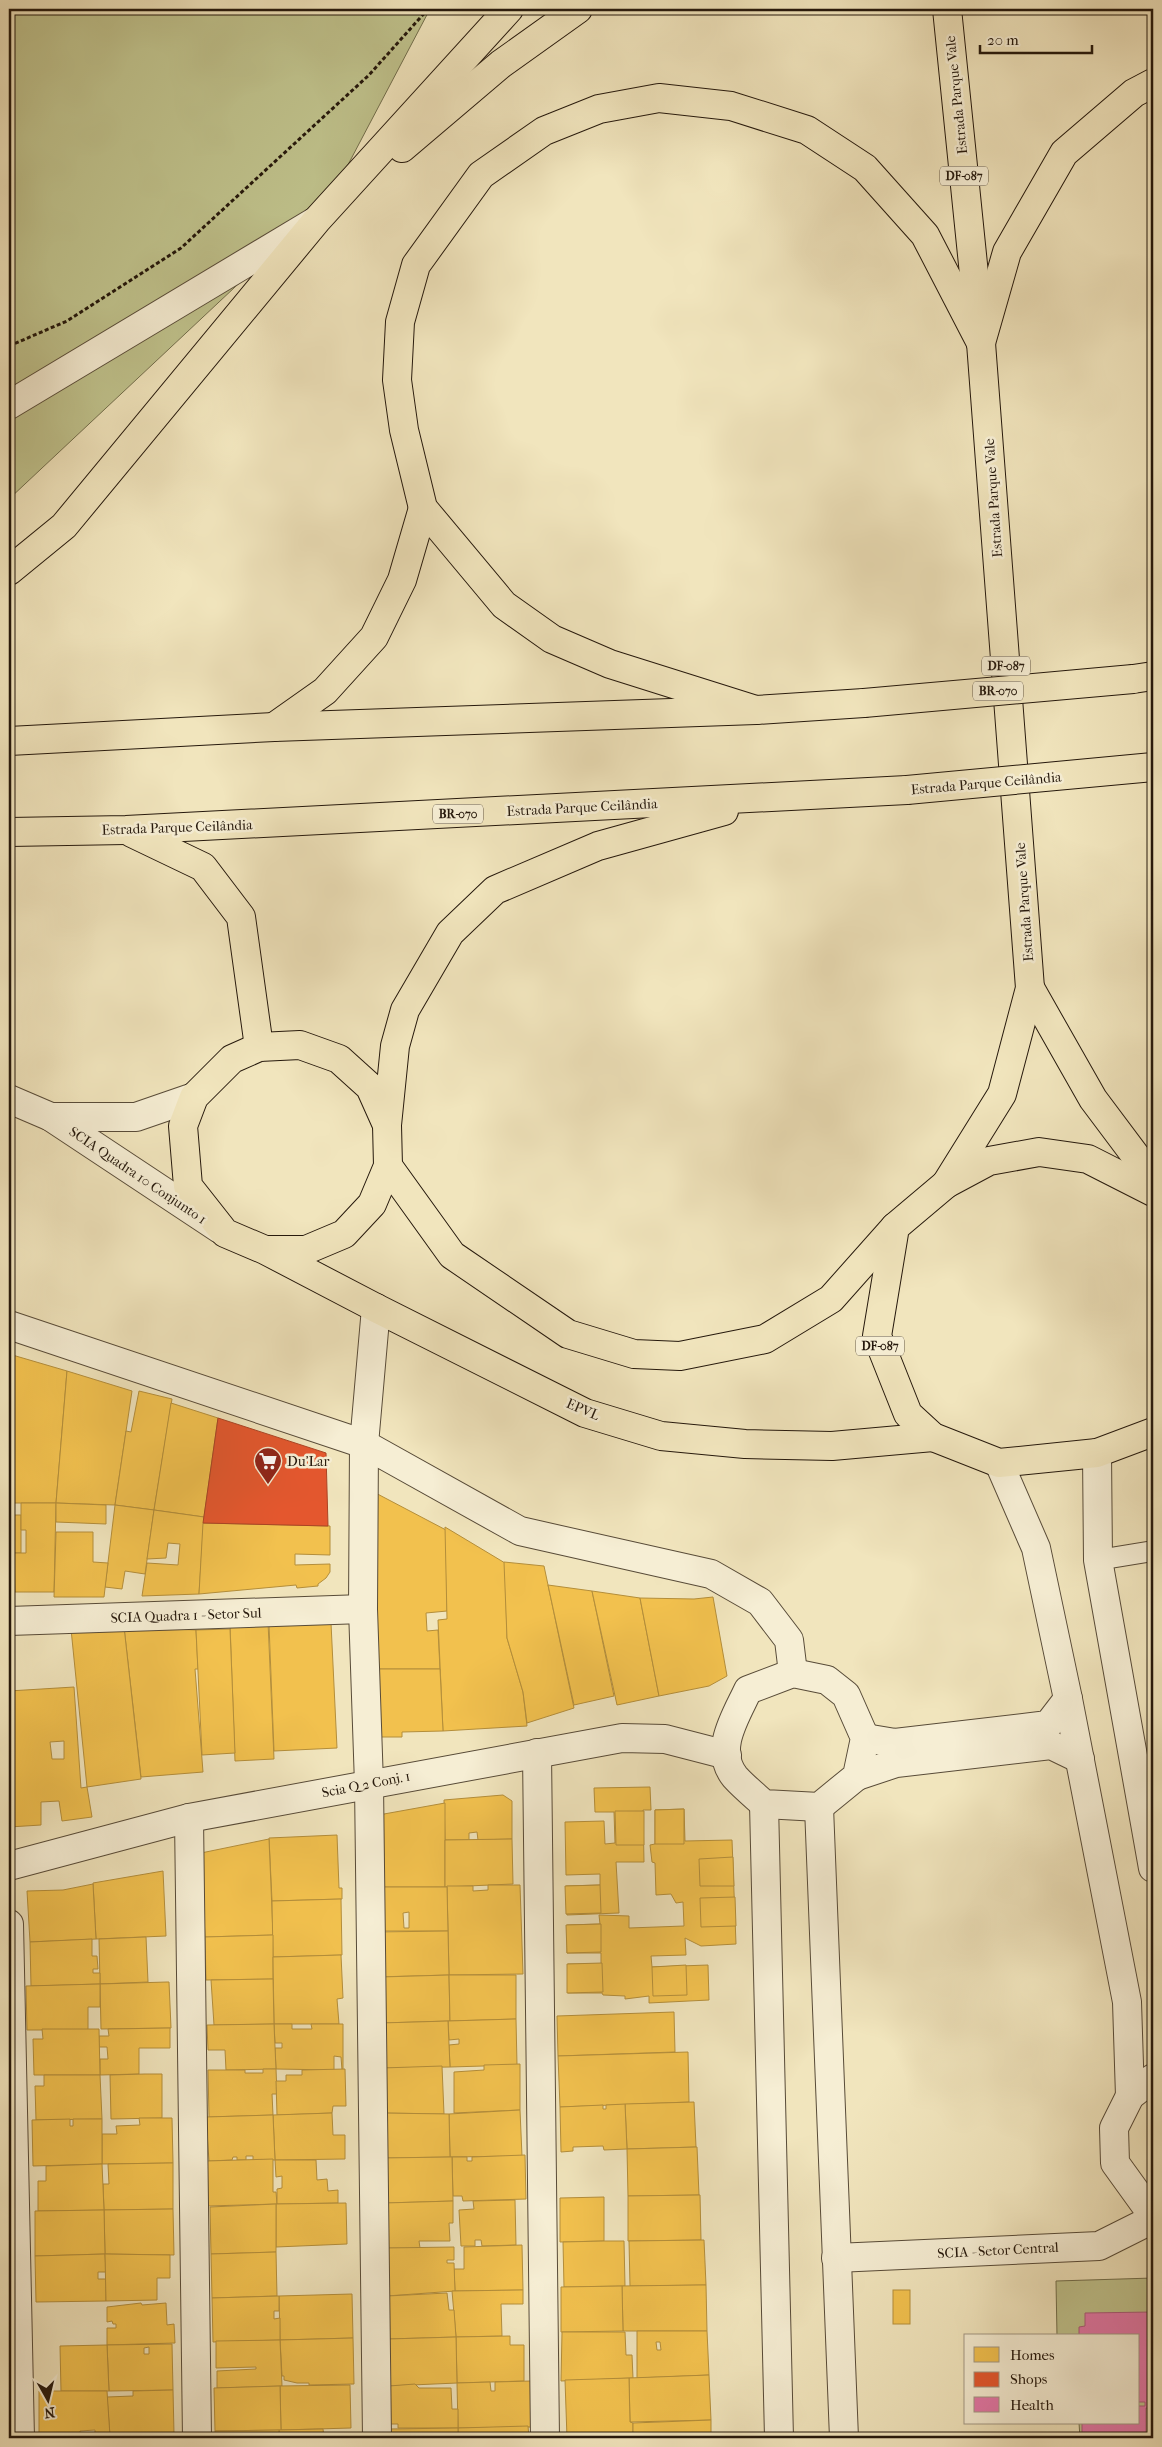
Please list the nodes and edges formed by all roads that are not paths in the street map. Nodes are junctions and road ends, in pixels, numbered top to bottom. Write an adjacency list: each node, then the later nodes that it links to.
1 (509, 9): 5 (main road)
2 (578, 9): 5 (main road)
3 (947, 9): 6 (main road, Estrada Parque Vale / DF-087)
4 (1153, 83): 6 (main road)
5 (317, 220): 7 (street); 9 (main road)
6 (981, 343): 8 (main road); 18 (main road, Estrada Parque Vale / DF-087)
7 (9, 406)
8 (424, 508): 11 (main road); 12 (main road)
9 (9, 571)
10 (1143, 678): 11 (main road, BR-070, bridge)
11 (756, 710): 12 (main road, BR-070)
12 (274, 728): 13 (main road, BR-070)
13 (9, 741)
14 (1153, 767): 15 (main road, Estrada Parque Ceilândia / BR-070, bridge)
15 (772, 798): 16 (main road, Estrada Parque Ceilândia / BR-070); 23 (main road)
16 (126, 830): 17 (main road, Estrada Parque Ceilândia / BR-070); 19 (main road)
17 (9, 832)
18 (1030, 988): 25 (main road, Estrada Parque Vale / DF-087); 26 (main road, Estrada Parque Vale / DF-087)
19 (259, 1047): 20 (main road); 23 (main road)
20 (194, 1097): 22 (street, SCIA Quadra 10 Conjunto 1); 29 (main road)
21 (9, 1099): 22 (street, SCIA Quadra 10 Conjunto 1)
22 (51, 1117): 29 (street, SCIA Quadra 10 Conjunto 1)
23 (387, 1125): 24 (main road)
24 (388, 1166): 28 (main road); 30 (main road)
25 (1153, 1178)
26 (946, 1184): 27 (main road, DF-087); 28 (main road, DF-087)
27 (1153, 1192)
28 (895, 1227): 34 (main road, DF-087)
29 (225, 1233): 30 (main road, EPVL)
30 (265, 1250): 31 (main road, EPVL)
31 (376, 1308): 34 (main road, EPVL); 35 (street)
32 (9, 1325): 35 (street)
33 (1153, 1432): 36 (main road, DF-087)
34 (933, 1437): 37 (main road, DF-087)
35 (364, 1444): 40 (street); 42 (street)
36 (1097, 1453): 37 (main road, DF-087); 39 (street)
37 (999, 1463): 43 (street)
38 (1153, 1551): 39 (lane)
39 (1098, 1560): 54 (street)
40 (363, 1609): 41 (street, SCIA Quadra 1 - Setor Sul); 49 (street)
41 (9, 1621)
42 (793, 1673): 44 (street); 46 (street)
43 (1068, 1699): 44 (street); 47 (street)
44 (865, 1738): 48 (street)
45 (538, 1753): 46 (street, Scia Q 2 Conj. 1); 49 (street, Scia Q 2 Conj. 1); 64 (street)
46 (727, 1756): 50 (street)
47 (1080, 1759): 48 (street); 57 (street)
48 (857, 1776): 51 (street)
49 (369, 1784): 52 (street, Scia Q 2 Conj. 1); 63 (street)
50 (764, 1804): 51 (street); 65 (street)
51 (819, 1807): 60 (street)
52 (188, 1818): 53 (street, Scia Q 2 Conj. 1); 62 (street)
53 (9, 1866)
54 (1153, 1868)
55 (9, 1924): 61 (street)
56 (1153, 2078): 57 (street)
57 (1130, 2096): 58 (street)
58 (1153, 2210)
59 (1153, 2218): 60 (street, SCIA - Setor Central)
60 (836, 2258): 66 (street)
61 (20, 2438)
62 (197, 2438)
63 (377, 2438)
64 (545, 2438)
65 (779, 2438)
66 (844, 2438)

